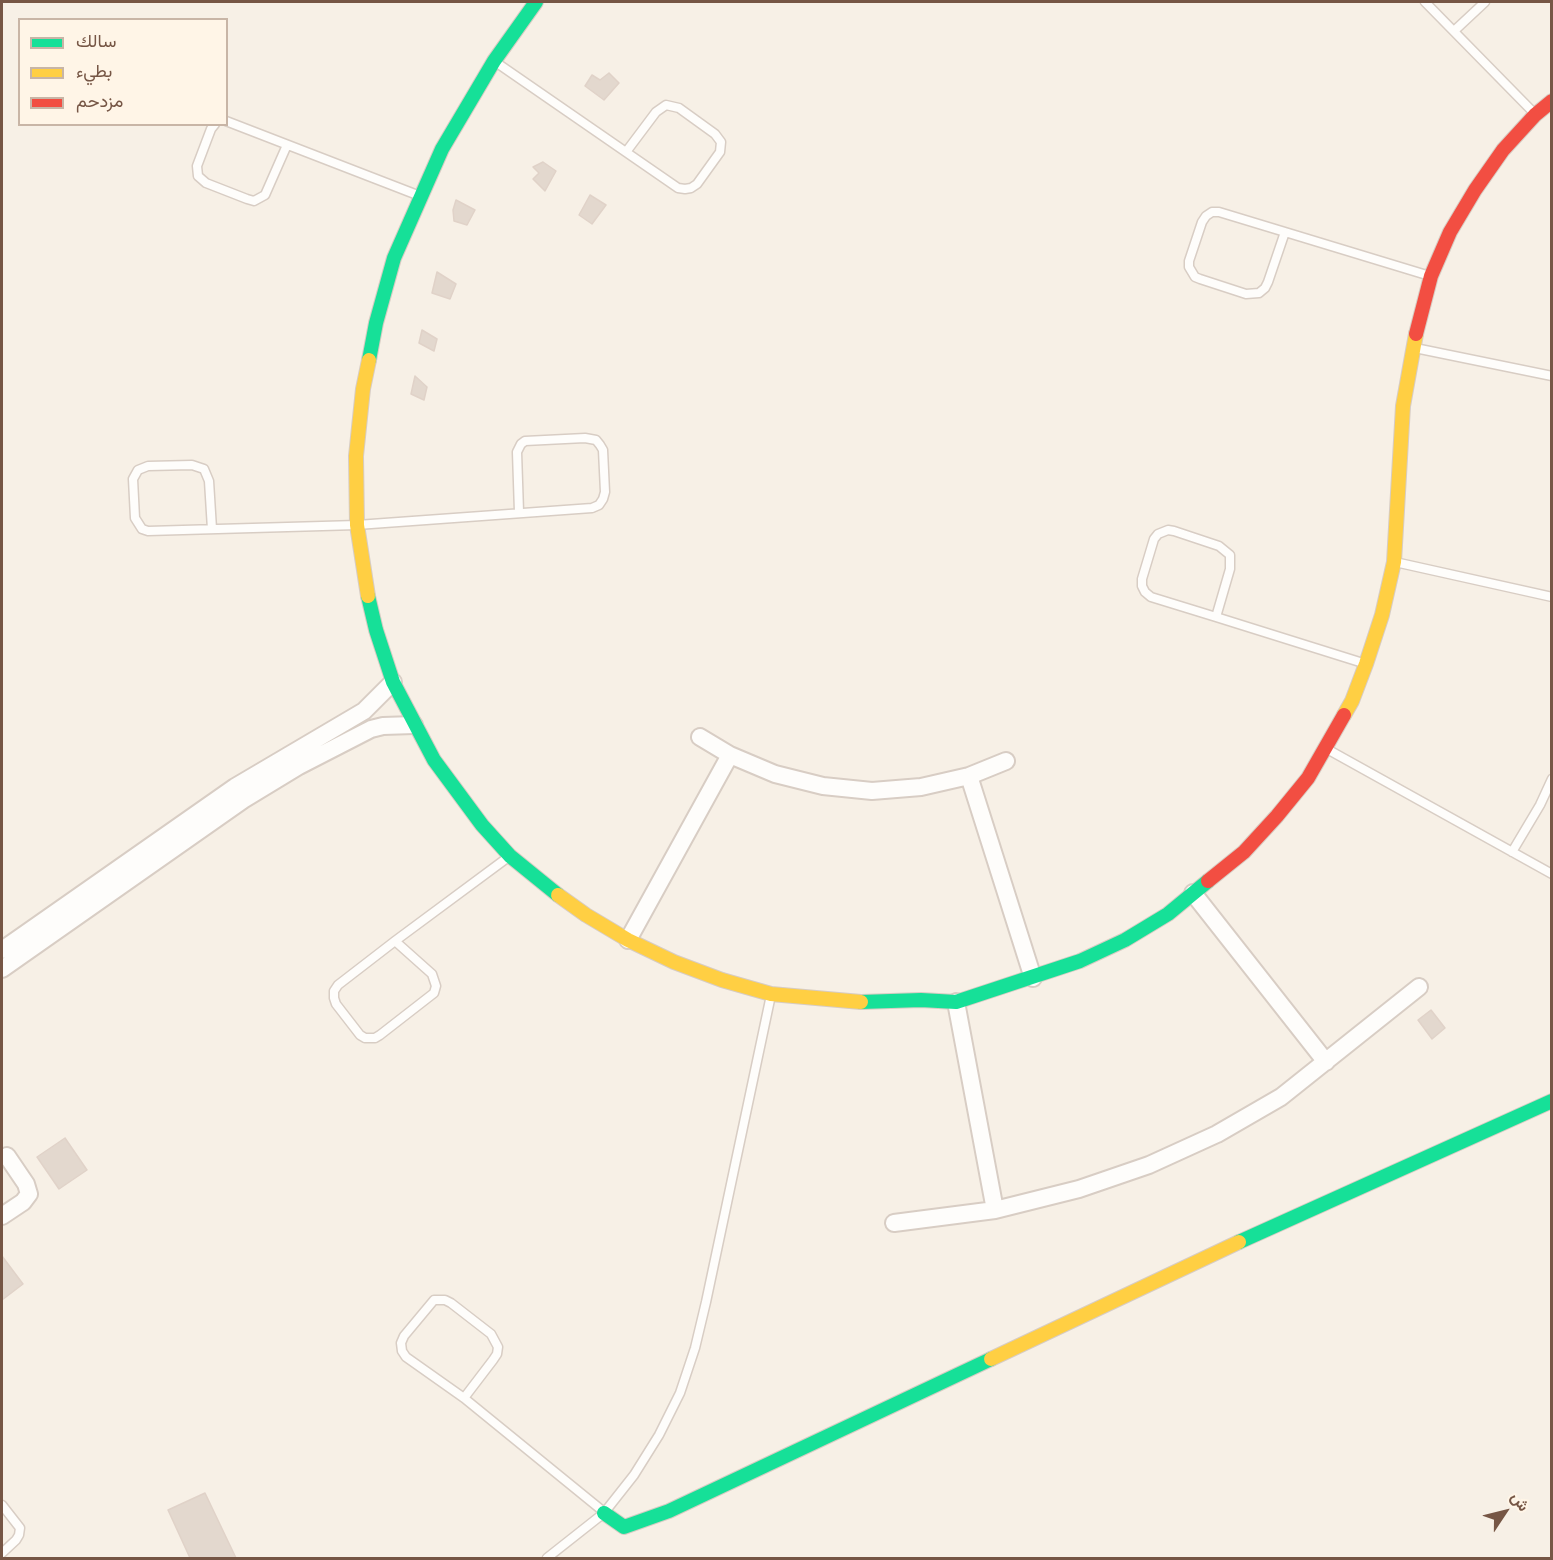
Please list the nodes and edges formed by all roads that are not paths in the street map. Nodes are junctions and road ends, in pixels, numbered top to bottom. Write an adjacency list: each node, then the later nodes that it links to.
1 (533, 2): 5 (street)
2 (1425, 2): 4 (lane)
3 (1485, 2): 4 (lane)
4 (1454, 32): 7 (lane)
5 (494, 61): 11 (lane); 12 (street)
6 (1551, 101): 7 (street)
7 (1535, 115): 14 (street)
8 (228, 122): 10 (lane)
9 (213, 126): 10 (lane)
10 (287, 144): 12 (lane)
11 (626, 152): 11 (lane)
12 (420, 196): 18 (street)
13 (1285, 232): 13 (lane); 14 (lane)
14 (1431, 276): 15 (street)
15 (1412, 348): 16 (lane); 20 (street)
16 (1551, 376)
17 (519, 512): 17 (lane); 18 (lane)
18 (357, 525): 19 (lane); 24 (street)
19 (212, 529): 19 (lane)
20 (1394, 562): 21 (lane); 23 (street)
21 (1551, 597)
22 (1216, 617): 22 (lane); 23 (lane)
23 (1366, 664): 28 (street)
24 (393, 682): 25 (street); 27 (street)
25 (414, 725): 27 (street); 34 (street)
26 (700, 737): 29 (street)
27 (325, 744): 39 (street); 40 (street)
28 (1324, 747): 33 (lane); 36 (street)
29 (730, 755): 31 (street); 37 (street)
30 (1006, 761): 31 (street)
31 (969, 776): 41 (street)
32 (1551, 779): 33 (lane)
33 (1512, 852): 35 (lane)
34 (510, 856): 37 (street); 38 (lane)
35 (1551, 874)
36 (1193, 893): 41 (street); 45 (street)
37 (628, 940): 43 (street)
38 (395, 941): 38 (lane)
39 (2, 950)
40 (2, 969)
41 (1033, 978): 44 (street)
42 (1419, 987): 45 (street)
43 (771, 994): 44 (street); 53 (lane)
44 (956, 1002): 48 (street)
45 (1326, 1062): 48 (street)
46 (1551, 1101): 53 (street)
47 (7, 1156): 49 (street)
48 (995, 1210): 50 (street)
49 (2, 1216)
50 (894, 1224)
51 (464, 1398): 51 (lane); 53 (lane)
52 (2, 1506): 54 (lane)
53 (604, 1513): 55 (lane)
54 (2, 1553)
55 (547, 1558)

